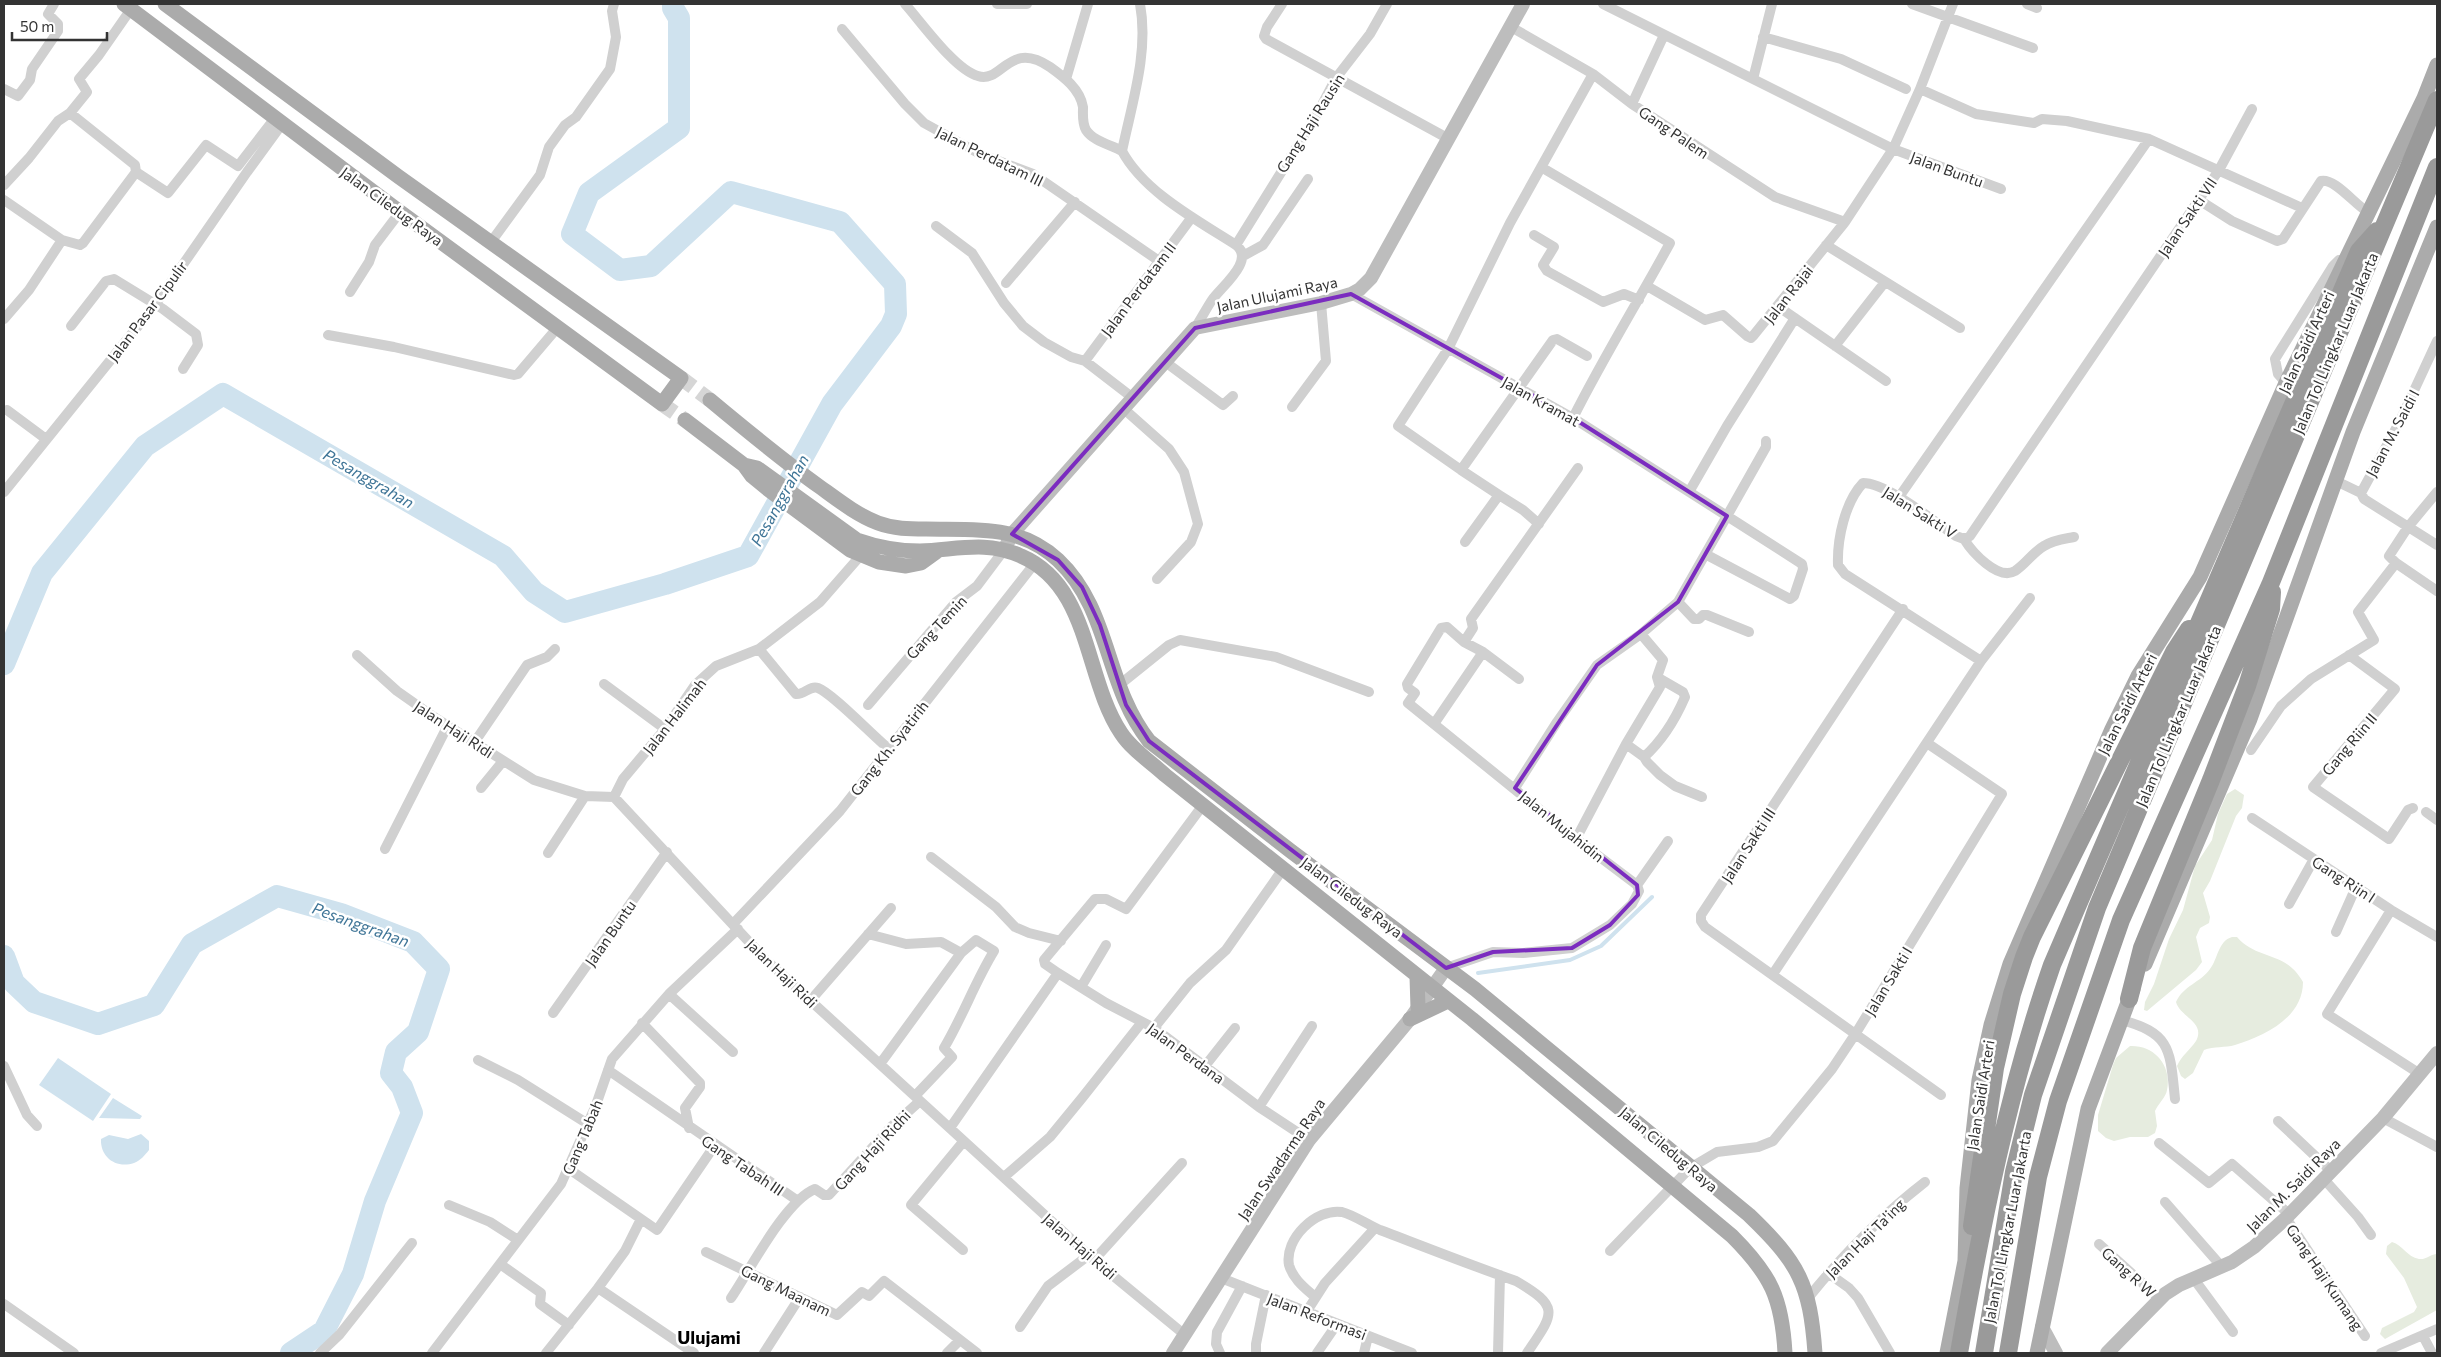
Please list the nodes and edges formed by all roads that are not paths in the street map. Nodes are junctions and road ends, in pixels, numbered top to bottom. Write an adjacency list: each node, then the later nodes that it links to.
1 (54, 4): 32 (street)
2 (165, 4): 26 (main road, Jalan Ciledug Raya)
3 (614, 4): 65 (street)
4 (905, 4): 29 (street)
5 (997, 4): 6 (street)
6 (1027, 4)
7 (1088, 4): 29 (street)
8 (1140, 4): 43 (street)
9 (1282, 4): 28 (street)
10 (1387, 4): 28 (street, Gang Haji Rausin)
11 (1523, 4): 20 (street, Jalan Ulujami Raya)
12 (1603, 4): 22 (street)
13 (1772, 4): 23 (street)
14 (1912, 4): 19 (street)
15 (1953, 4): 19 (street, Jalan Rajai)
16 (2026, 4): 18 (street)
17 (128, 7): 31 (main road, Jalan Ciledug Raya); 38 (street)
18 (2037, 8)
19 (1948, 17): 24 (street); 34 (street, Jalan Rajai)
20 (1511, 27): 27 (street, Gang Palem); 40 (street, Jalan Ulujami Raya)
21 (842, 29): 54 (street, Jalan Perdatam III)
22 (1664, 35): 30 (street); 36 (street)
23 (1763, 37): 30 (street); 33 (street)
24 (2033, 48)
25 (2437, 65): 57 (main road, Jalan Saidi Arteri)
26 (250, 67): 31 (main road); 65 (main road, Jalan Ciledug Raya)
27 (1593, 74): 36 (street, Gang Palem); 44 (street)
28 (1336, 78): 40 (street); 66 (street, Gang Haji Rausin)
29 (1066, 79): 43 (street)
30 (1753, 79): 42 (street)
31 (234, 88): 39 (main road, Jalan Ciledug Raya)
32 (4, 89)
33 (1906, 89)
34 (1920, 89): 41 (street, Jalan Sakti VII); 42 (street, Jalan Rajai)
35 (2437, 100): 60 (highway, Jalan Tol Lingkar Luar Jakarta)
36 (1632, 104): 59 (street, Gang Palem)
37 (2252, 109): 47 (street)
38 (70, 113): 48 (street); 50 (street)
39 (279, 121): 46 (street, Jalan Pasar Cipulir); 56 (main road, Jalan Ciledug Raya)
40 (1449, 139): 74 (street, Jalan Ulujami Raya)
41 (2149, 139): 47 (street, Jalan Sakti VII); 113 (street)
42 (1893, 148): 51 (street, Jalan Buntu); 59 (street, Jalan Rajai)
43 (1122, 150): 58 (street)
44 (1540, 167): 72 (street); 88 (street)
45 (2437, 167): 130 (highway, Jalan Tol Lingkar Luar Jakarta)
46 (242, 169): 48 (street); 77 (street, Jalan Pasar Cipulir)
47 (2220, 170): 53 (street, Jalan Sakti VII); 55 (street)
48 (136, 172): 64 (street)
49 (1308, 179): 68 (street)
50 (4, 185)
51 (2001, 189)
52 (4, 200): 64 (street)
53 (2199, 200): 55 (street); 121 (street, Jalan Sakti VII)
54 (1075, 202): 69 (street, Jalan Perdatam III); 71 (street)
55 (2302, 208): 57 (street)
56 (400, 212): 73 (street); 82 (main road, Jalan Ciledug Raya)
57 (2368, 212): 257 (main road, Jalan Saidi Arteri)
58 (1192, 217): 66 (street); 69 (street, Jalan Perdatam II)
59 (1845, 222): 67 (street, Jalan Rajai)
60 (2386, 222): 134 (highway); 306 (highway, Jalan Tol Lingkar Luar Jakarta)
61 (936, 226): 90 (street)
62 (2437, 227): 107 (main road)
63 (1534, 235): 75 (street)
64 (62, 240): 80 (street)
65 (491, 242): 82 (main road, Jalan Ciledug Raya)
66 (1236, 245): 68 (street)
67 (1826, 245): 70 (street); 78 (street, Jalan Rajai)
68 (1242, 256): 83 (street)
69 (1159, 262): 90 (street, Jalan Perdatam II)
70 (1885, 282): 84 (street); 87 (street)
71 (1006, 283)
72 (1647, 286): 75 (street); 78 (street, Jalan Rajai)
73 (350, 292)
74 (1351, 294): 76 (street, Jalan Ulujami Raya); 88 (street, Jalan Kramat)
75 (1639, 300): 100 (street)
76 (1321, 303): 83 (street, Jalan Ulujami Raya); 98 (street)
77 (155, 305): 81 (street); 92 (street); 102 (street, Jalan Pasar Cipulir)
78 (1779, 307): 79 (street)
79 (1795, 318): 87 (street); 109 (street)
80 (4, 319)
81 (71, 326)
82 (558, 327): 85 (street)
83 (1195, 328): 91 (street)
84 (1960, 328)
85 (328, 335)
86 (2437, 341): 111 (street, Jalan M. Saidi I)
87 (1835, 346): 93 (street)
88 (1448, 349): 94 (street, Jalan Kramat); 105 (street)
89 (1587, 356): 94 (street)
90 (1085, 361): 97 (street)
91 (1164, 361): 95 (street); 97 (street)
92 (183, 369)
93 (1886, 381)
94 (1520, 389): 100 (street, Jalan Kramat); 105 (street)
95 (1233, 396)
96 (710, 400): 106 (main road, Jalan Ciledug Raya)
97 (1129, 403): 119 (street); 129 (street)
98 (1292, 408)
99 (7, 410): 102 (street)
100 (1573, 418): 109 (street, Jalan Kramat)
101 (685, 420): 106 (main road, Jalan Ciledug Raya)
102 (46, 440): 108 (street, Jalan Pasar Cipulir)
103 (1766, 441): 115 (street, Jalan Mujahidin)
104 (1578, 468): 117 (street)
105 (1462, 470): 112 (street)
106 (779, 476): 114 (main road, Jalan Ciledug Raya); 114 (main road, Jalan Ciledug Raya)
107 (2336, 481): 111 (street); 201 (main road)
108 (4, 492)
109 (1688, 492): 115 (street, Jalan Kramat)
110 (2437, 492): 118 (street)
111 (2361, 493): 118 (street, Jalan M. Saidi I)
112 (1499, 495): 117 (street); 122 (street)
113 (1899, 497): 121 (street, Jalan Sakti V); 135 (street, Jalan Sakti V)
114 (825, 509): 116 (main road, Jalan Ciledug Raya); 124 (main road, Jalan Ciledug Raya)
115 (1726, 516): 126 (street, Jalan Mujahidin); 126 (street, Jalan Kramat)
116 (878, 523): 119 (main road, Jalan Ciledug Raya); 124 (main road)
117 (1539, 524): 138 (street)
118 (2408, 527): 123 (street, Jalan M. Saidi I); 128 (street)
119 (1012, 534): 125 (street); 148 (main road, Jalan Ciledug Raya)
120 (2074, 537): 121 (street)
121 (1964, 539)
122 (1464, 542)
123 (2437, 545)
124 (860, 550): 125 (main road, Jalan Ciledug Raya); 140 (street, Jalan Halimah)
125 (1004, 550): 127 (main road, Jalan Ciledug Raya); 150 (street, Gang Temin)
126 (1707, 555): 133 (street, Jalan Mujahidin)
127 (1034, 563): 157 (street, Gang Kh. Syatirih); 167 (main road, Jalan Ciledug Raya)
128 (2396, 563): 131 (street); 143 (street)
129 (1157, 579)
130 (2270, 585): 201 (highway); 307 (highway, Jalan Tol Lingkar Luar Jakarta)
131 (2437, 591)
132 (2030, 598): 144 (street)
133 (1678, 602): 136 (street); 137 (street, Jalan Mujahidin)
134 (2207, 602): 257 (highway); 305 (highway)
135 (1903, 609): 144 (street); 196 (street, Jalan Sakti III)
136 (1749, 632)
137 (1641, 634): 145 (street); 162 (street, Jalan Mujahidin)
138 (1464, 642): 141 (street); 151 (street)
139 (555, 649): 154 (street)
140 (759, 649): 153 (street, Jalan Halimah); 157 (street)
141 (1483, 652): 146 (street); 151 (street)
142 (356, 655): 152 (street, Jalan Haji Ridi)
143 (2349, 655): 158 (street); 168 (street, Gang Riin II)
144 (1982, 661): 155 (street)
145 (1656, 677): 156 (street); 159 (street)
146 (1520, 679)
147 (604, 684): 153 (street)
148 (1118, 686): 149 (street); 163 (main road, Jalan Ciledug Raya)
149 (1368, 692)
150 (868, 705)
151 (1434, 724): 162 (street)
152 (448, 727): 154 (street, Jalan Haji Ridi); 174 (street)
153 (665, 729): 165 (street, Jalan Halimah)
154 (474, 743): 160 (street, Jalan Haji Ridi)
155 (1927, 743): 196 (street); 212 (street, Jalan Sakti I)
156 (1626, 744): 159 (street); 172 (street)
157 (889, 749): 187 (street, Gang Kh. Syatirih)
158 (2251, 750)
159 (1644, 756): 166 (street)
160 (504, 761): 161 (street); 164 (street, Jalan Haji Ridi)
161 (481, 788)
162 (1515, 788): 172 (street, Jalan Mujahidin)
163 (1213, 791): 167 (main road); 182 (main road, Jalan Ciledug Raya)
164 (585, 796): 165 (street, Jalan Haji Ridi); 176 (street)
165 (614, 797): 175 (street, Jalan Haji Ridi)
166 (1702, 797)
167 (1203, 804): 179 (main road, Jalan Ciledug Raya); 191 (street)
168 (2413, 808)
169 (2426, 812): 171 (street)
170 (2252, 818): 178 (street, Gang Riin I)
171 (2437, 820)
172 (1576, 840): 180 (street, Jalan Mujahidin)
173 (1668, 841): 180 (street)
174 (385, 849)
175 (667, 852): 187 (street, Jalan Haji Ridi); 204 (street, Jalan Buntu)
176 (548, 853)
177 (931, 857): 191 (street)
178 (2314, 859): 181 (street, Gang Riin I); 183 (street)
179 (1282, 869): 186 (main road, Jalan Ciledug Raya); 210 (street)
180 (1637, 885): 195 (street)
181 (2356, 887): 185 (street, Gang Riin I); 188 (street)
182 (1348, 893): 186 (main road); 195 (main road, Jalan Ciledug Raya)
183 (2289, 904)
184 (891, 908): 189 (street)
185 (2391, 910): 190 (street, Gang Riin I); 220 (street)
186 (1334, 911): 197 (main road, Jalan Ciledug Raya)
187 (735, 926): 200 (street, Gang Tabah); 202 (street, Jalan Haji Ridi)
188 (2336, 932)
189 (868, 934): 193 (street); 202 (street)
190 (2437, 938)
191 (1062, 941): 194 (street)
192 (1106, 945): 198 (street)
193 (961, 953): 216 (street); 222 (street)
194 (1058, 973): 198 (street, Jalan Perdana); 230 (street)
195 (1452, 973): 199 (street, Jalan Swadarma Raya); 237 (main road, Jalan Ciledug Raya)
196 (1772, 974): 212 (street, Jalan Sakti III)
197 (1417, 977): 199 (main road, Jalan Ciledug Raya); 205 (main road)
198 (1081, 987): 207 (street, Jalan Perdana)
199 (1432, 989): 203 (main road, Jalan Ciledug Raya); 205 (street, Jalan Swadarma Raya)
200 (670, 994): 208 (street, Gang Tabah); 213 (street)
201 (2129, 999): 206 (main road)
202 (810, 1001): 216 (street, Jalan Haji Ridi)
203 (1453, 1005): 205 (main road); 242 (main road, Jalan Ciledug Raya)
204 (553, 1013)
205 (1414, 1013): 231 (street, Jalan Swadarma Raya)
206 (2121, 1020): 223 (street); 277 (main road)
207 (1142, 1022): 210 (street, Jalan Perdana); 240 (street)
208 (642, 1023): 219 (street, Gang Tabah); 229 (street, Gang Tabah III)
209 (1312, 1026): 224 (street)
210 (1154, 1028): 218 (street, Jalan Perdana)
211 (1235, 1028): 218 (street)
212 (1856, 1033): 221 (street, Jalan Sakti III); 237 (street, Jalan Sakti I)
213 (733, 1052)
214 (2437, 1053): 220 (street, Jalan M. Saidi Raya)
215 (478, 1060): 227 (street)
216 (880, 1064): 222 (street, Jalan Haji Ridi)
217 (4, 1066): 228 (street)
218 (1205, 1066): 224 (street, Jalan Perdana)
219 (608, 1070): 227 (street, Gang Tabah); 229 (street, Gang Tabah III)
220 (2420, 1074): 225 (street, Jalan M. Saidi Raya)
221 (1941, 1095)
222 (917, 1098): 230 (street, Jalan Haji Ridi); 243 (street, Gang Haji Ridhi)
223 (2175, 1098)
224 (1259, 1108): 231 (street, Jalan Perdana)
225 (2383, 1118): 235 (street); 239 (street, Jalan M. Saidi Raya)
226 (2278, 1121): 239 (street)
227 (588, 1124): 238 (street, Gang Tabah)
228 (37, 1126)
229 (689, 1128): 234 (street, Gang Tabah III)
230 (950, 1128): 232 (street, Jalan Haji Ridi)
231 (1310, 1140): 264 (street, Jalan Swadarma Raya)
232 (963, 1142): 240 (street, Jalan Haji Ridi); 253 (street)
233 (2159, 1143): 246 (street, Gang Haji Kumang)
234 (715, 1145): 243 (street, Gang Tabah III); 247 (street)
235 (2437, 1147)
236 (1182, 1163): 256 (street)
237 (1690, 1168): 242 (street, Jalan Sakti I); 270 (main road, Jalan Ciledug Raya)
238 (569, 1169): 247 (street); 250 (street, Gang Tabah)
239 (2327, 1175): 246 (street, Jalan M. Saidi Raya); 249 (street)
240 (1004, 1178): 256 (street, Jalan Haji Ridi)
241 (1924, 1182): 261 (street, Jalan Haji Ta'ing)
242 (1672, 1185): 254 (street, Jalan Sakti I); 301 (main road, Jalan Ciledug Raya)
243 (798, 1202): 260 (street, Gang Haji Ridhi)
244 (2165, 1202): 259 (street)
245 (449, 1205): 250 (street)
246 (2288, 1216): 259 (street, Jalan M. Saidi Raya); 282 (street, Gang Haji Kumang)
247 (641, 1219): 265 (street)
248 (1375, 1228): 262 (street); 268 (street); 268 (street)
249 (2372, 1234)
250 (518, 1240): 258 (street, Gang Tabah)
251 (412, 1243): 287 (street)
252 (2099, 1244): 271 (street, Gang R W)
253 (963, 1250)
254 (1610, 1251)
255 (706, 1252): 260 (street, Gang Maanam)
256 (1091, 1258): 276 (street); 280 (street, Jalan Haji Ridi)
257 (1965, 1261): 304 (main road, Jalan Saidi Arteri)
258 (500, 1264): 275 (street); 288 (street, Gang Tabah)
259 (2222, 1267): 263 (street, Jalan M. Saidi Raya)
260 (748, 1272): 267 (street, Gang Maanam); 269 (street, Gang Haji Ridhi)
261 (1828, 1273): 270 (street, Jalan Haji Ta'ing); 303 (street)
262 (1500, 1275): 299 (street); 300 (street)
263 (2194, 1279): 271 (street, Jalan M. Saidi Raya); 279 (street)
264 (1234, 1283): 266 (street, Jalan Reformasi); 280 (street, Jalan Swadarma Raya); 294 (street)
265 (598, 1288): 275 (street); 285 (street)
266 (1266, 1296): 273 (street, Jalan Reformasi); 295 (street)
267 (800, 1297): 284 (street, Gang Maanam); 290 (street)
268 (1315, 1297): 273 (street)
269 (731, 1298)
270 (1808, 1298): 302 (main road, Jalan Ciledug Raya)
271 (2160, 1299): 310 (street, Jalan M. Saidi Raya)
272 (4, 1304): 286 (street)
273 (1307, 1312): 274 (street, Jalan Reformasi)
274 (1337, 1324): 281 (street, Jalan Reformasi); 296 (street)
275 (569, 1325): 289 (street)
276 (1020, 1327)
277 (2042, 1327): 308 (main road); 309 (street)
278 (2437, 1329): 283 (street)
279 (2233, 1332)
280 (1185, 1335): 293 (street, Jalan Swadarma Raya)
281 (1368, 1336): 297 (street); 298 (street, Jalan Reformasi)
282 (2365, 1336)
283 (2423, 1336): 311 (street); 312 (street)
284 (960, 1340): 291 (street); 292 (street, Gang Maanam)
285 (689, 1352)
286 (74, 1353)
287 (320, 1353)
288 (432, 1353)
289 (546, 1353)
290 (764, 1353)
291 (947, 1353)
292 (977, 1353)
293 (1173, 1353)
294 (1220, 1353)
295 (1256, 1353)
296 (1317, 1353)
297 (1364, 1353)
298 (1412, 1353)
299 (1498, 1353)
300 (1527, 1353)
301 (1785, 1353)
302 (1815, 1353)
303 (1890, 1353)
304 (1947, 1353)
305 (1959, 1353)
306 (1984, 1353)
307 (2008, 1353)
308 (2037, 1353)
309 (2056, 1353)
310 (2107, 1353)
311 (2381, 1353)
312 (2432, 1353)

